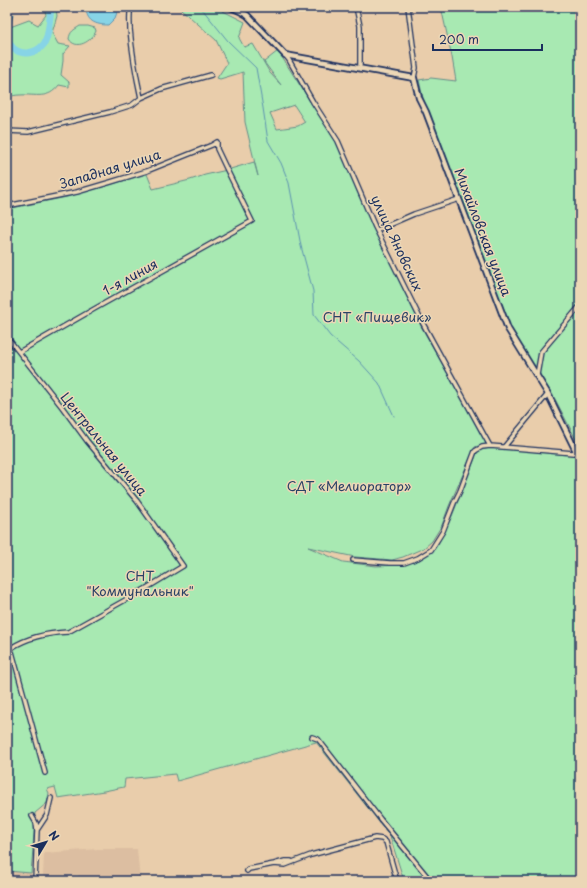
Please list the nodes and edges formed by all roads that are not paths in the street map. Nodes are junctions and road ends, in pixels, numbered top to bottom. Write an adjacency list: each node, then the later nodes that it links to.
1 (131, 7): 10 (street)
2 (231, 7): 5 (street, улица Яновских)
3 (356, 7): 7 (street)
4 (408, 7): 9 (street, Михайловская улица)
5 (240, 9): 6 (street, улица Яновских)
6 (285, 55): 7 (street); 15 (street, улица Яновских)
7 (360, 69): 9 (street)
8 (211, 76): 10 (street)
9 (414, 78): 12 (street, Михайловская улица)
10 (141, 98): 11 (street)
11 (7, 131)
12 (459, 199): 15 (street); 19 (street, Михайловская улица)
13 (7, 206): 14 (street, Западная улица)
14 (252, 221): 18 (street, 1-я линия)
15 (377, 230): 21 (street, улица Яновских)
16 (580, 306): 19 (street)
17 (7, 337): 18 (street, Центральная улица)
18 (19, 352): 26 (street, Центральная улица)
19 (537, 375): 20 (street, Михайловская улица)
20 (548, 394): 22 (street); 23 (street, Михайловская улица)
21 (490, 446): 22 (street); 24 (street)
22 (504, 447): 23 (street)
23 (578, 451)
24 (353, 560)
25 (312, 737): 33 (street)
26 (45, 773)
27 (51, 798): 29 (street)
28 (32, 816): 29 (street)
29 (37, 830): 31 (street)
30 (247, 871): 32 (street)
31 (35, 881)
32 (397, 881)
33 (431, 881)

